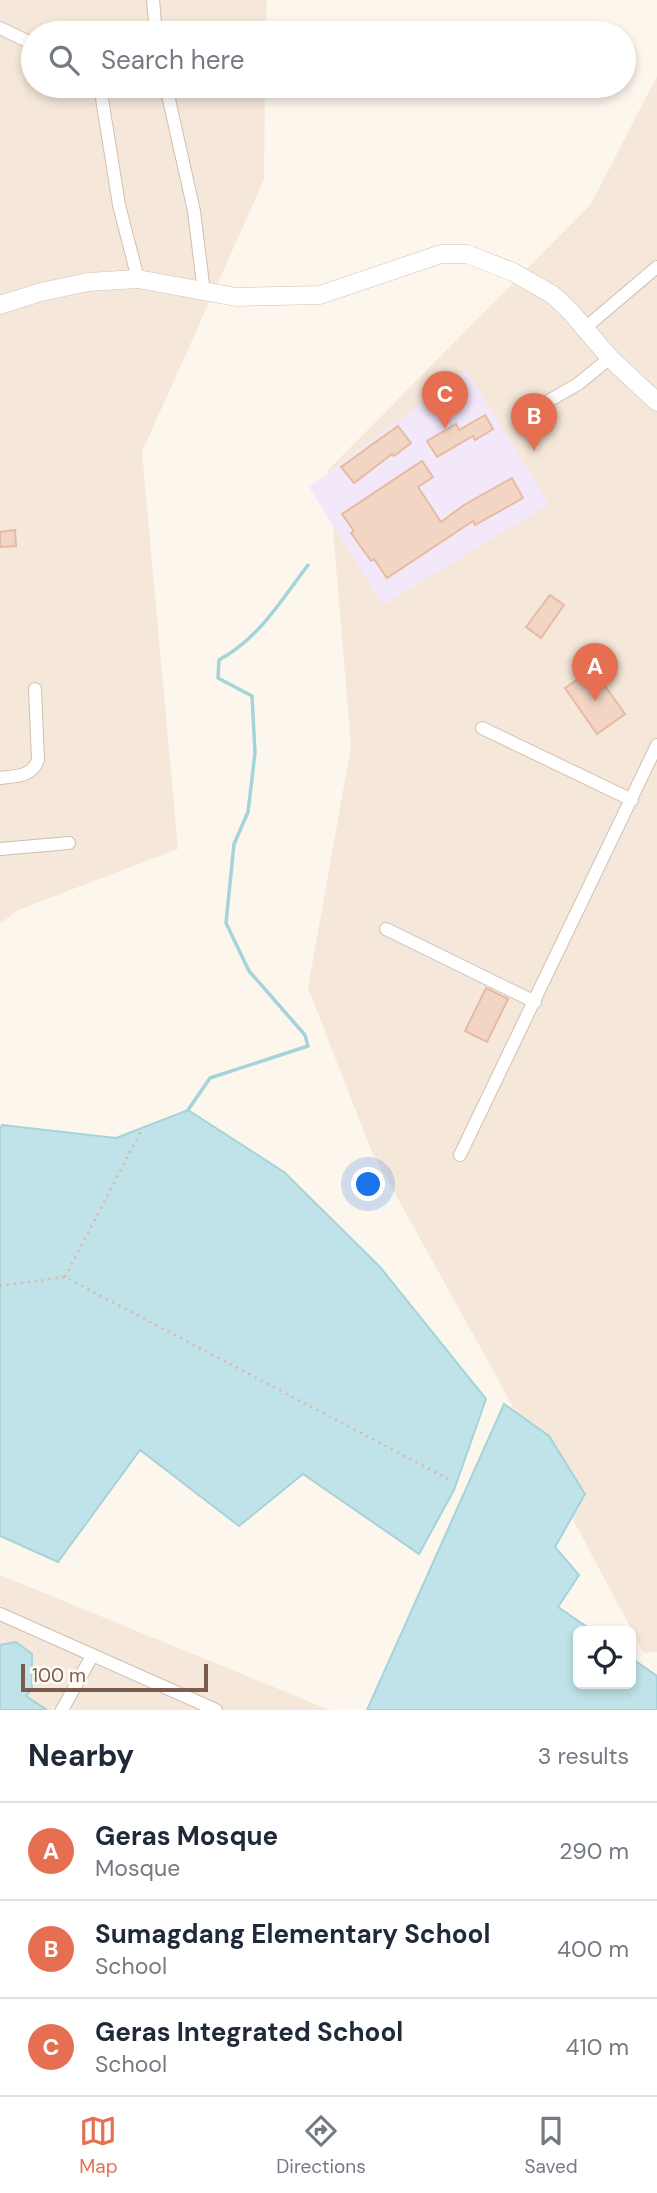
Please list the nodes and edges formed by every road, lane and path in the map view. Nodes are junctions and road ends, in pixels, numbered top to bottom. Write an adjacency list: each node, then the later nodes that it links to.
1 (153, 0): 2 (street)
2 (155, 21)
3 (0, 28): 4 (street)
4 (21, 38)
5 (102, 98): 8 (street)
6 (169, 98): 9 (street)
7 (657, 267): 11 (street)
8 (138, 279): 9 (street); 10 (street)
9 (204, 292): 11 (street)
10 (0, 305)
11 (585, 328): 12 (street)
12 (610, 358): 13 (street); 14 (street)
13 (657, 402)
14 (524, 415)
15 (34, 689): 18 (street)
16 (482, 728): 19 (street)
17 (657, 744): 19 (street)
18 (0, 778)
19 (632, 800): 23 (street)
20 (69, 843): 21 (street)
21 (0, 849)
22 (386, 929): 23 (street)
23 (535, 1002): 25 (street)
24 (142, 1129): 26 (path)
25 (460, 1155)
26 (65, 1278): 27 (path); 28 (path)
27 (0, 1286)
28 (450, 1480)
29 (0, 1614): 30 (street)
30 (93, 1656): 31 (street); 32 (street)
31 (62, 1710)
32 (216, 1710)

